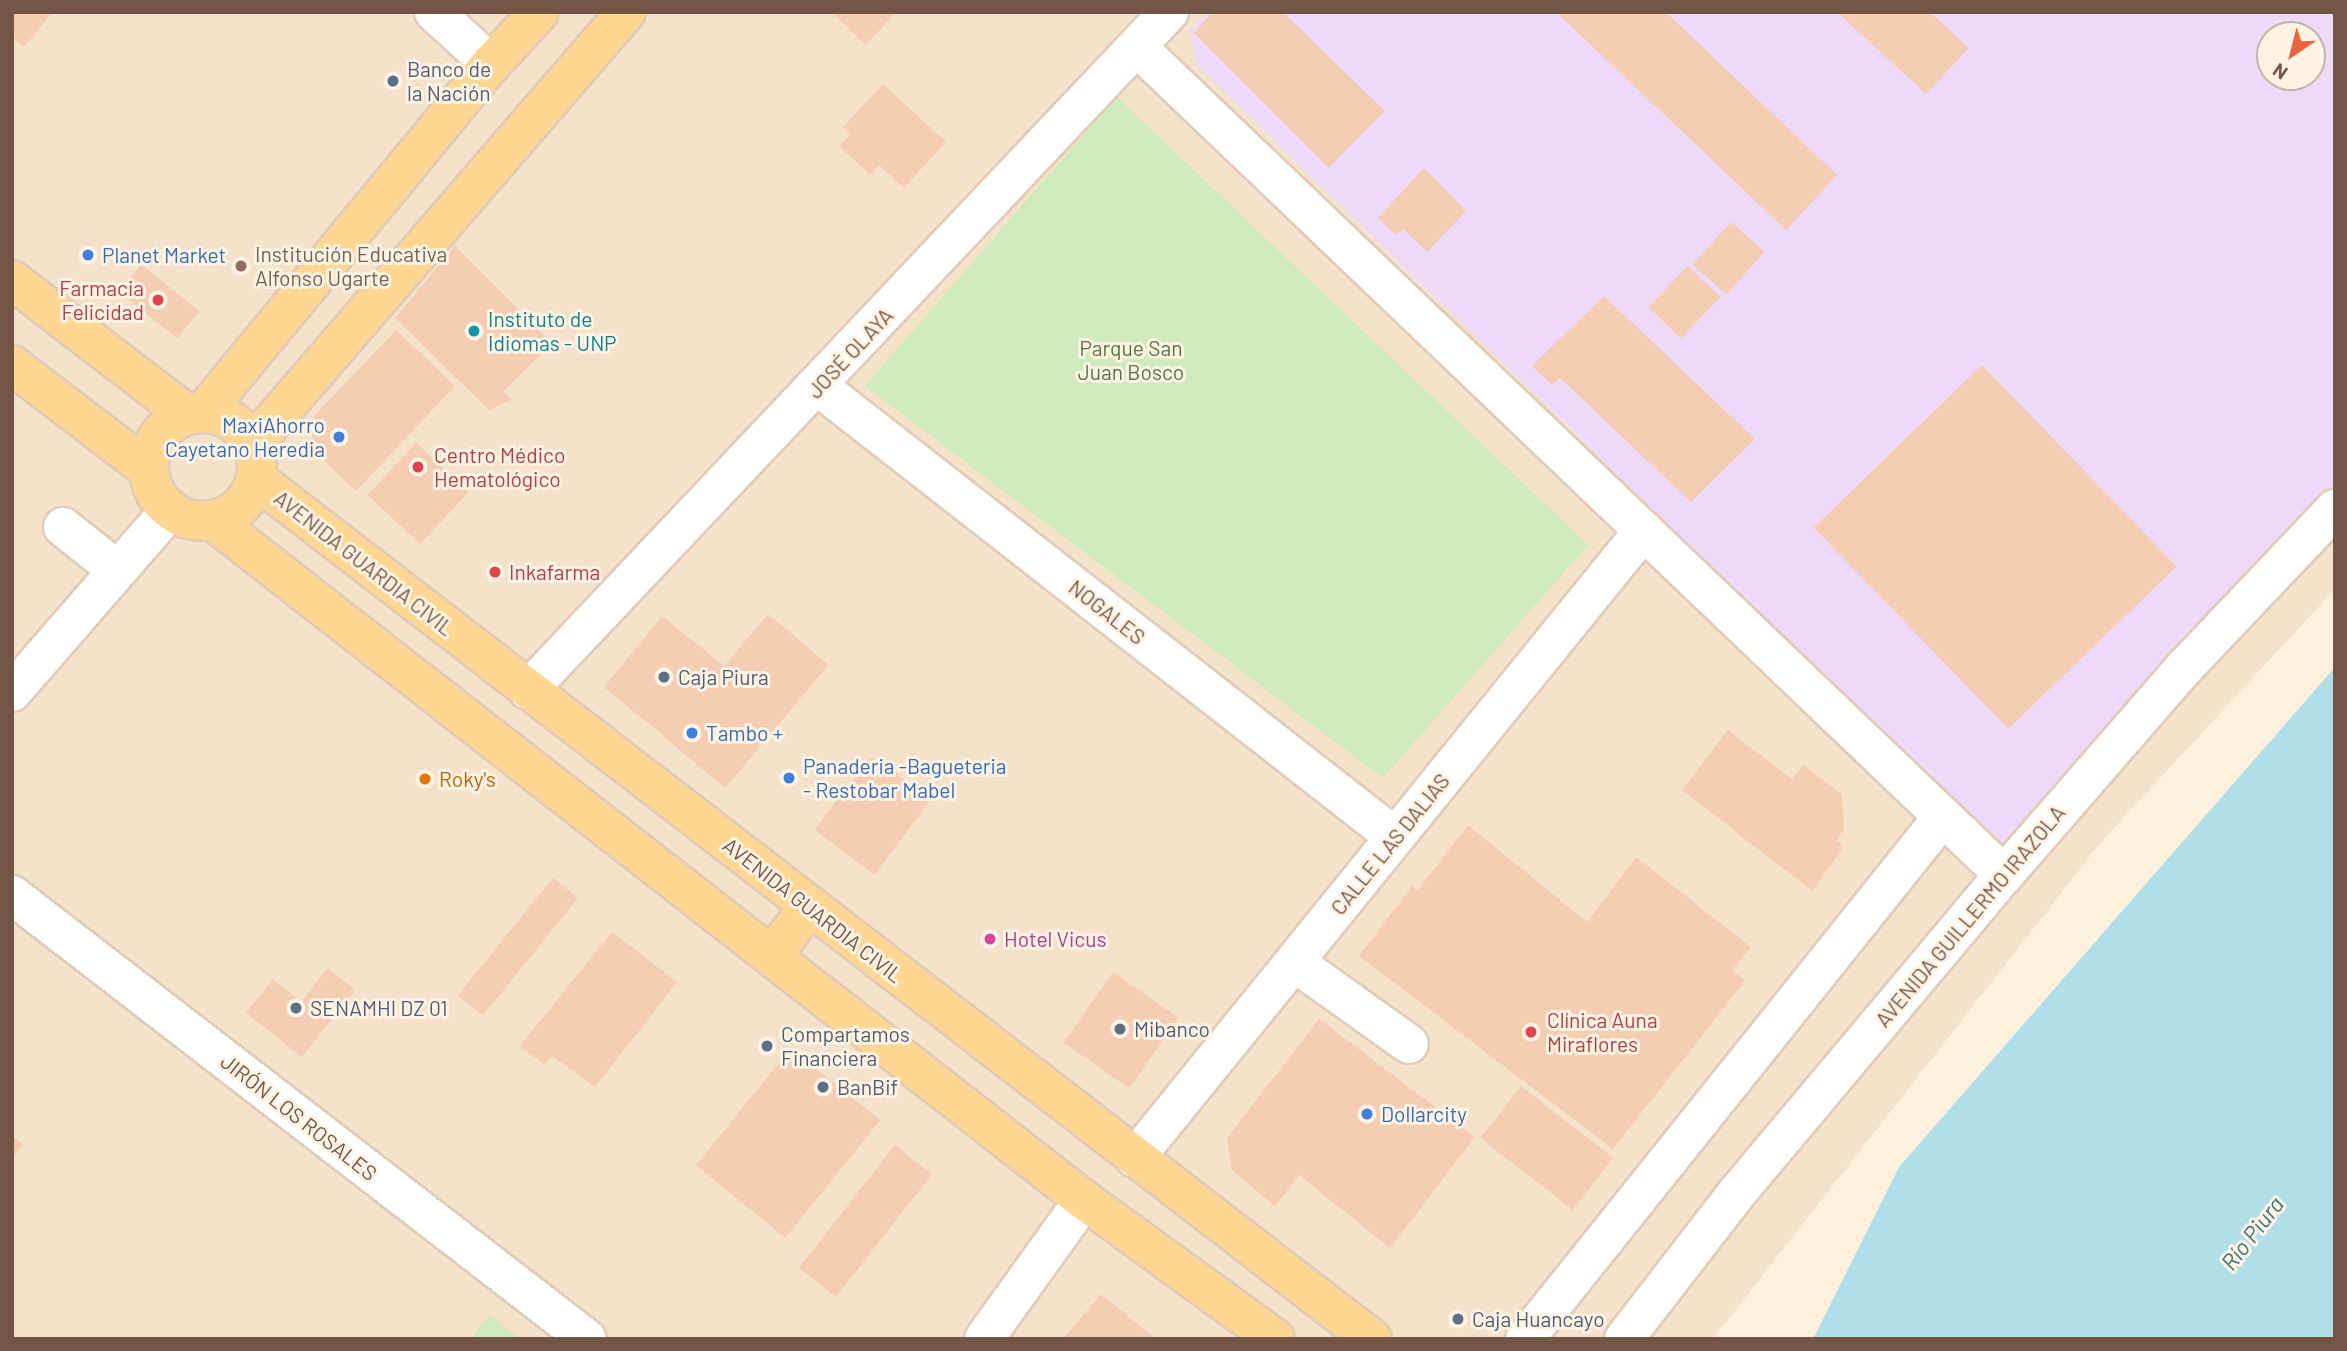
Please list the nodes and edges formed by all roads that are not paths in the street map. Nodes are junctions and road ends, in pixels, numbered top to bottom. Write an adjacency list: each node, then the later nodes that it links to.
1 (434, 12): 6 (street)
2 (539, 12): 6 (main road)
3 (626, 12): 11 (main road)
4 (1169, 12): 5 (street, JOSÉ OLAYA)
5 (1137, 47): 9 (street, JOSÉ OLAYA); 17 (street)
6 (491, 64): 10 (main road)
7 (12, 280): 10 (main road)
8 (12, 365): 12 (main road)
9 (819, 387): 19 (street, JOSÉ OLAYA); 22 (street, NOGALES)
10 (196, 414): 11 (main road); 12 (main road)
11 (254, 462): 15 (main road); 19 (main road, AVENIDA GUARDIA CIVIL)
12 (148, 469): 14 (main road)
13 (2335, 509): 23 (street, AVENIDA GUILLERMO IRAZOLA)
14 (170, 510): 15 (main road); 18 (street)
15 (212, 520): 26 (main road)
16 (63, 527): 18 (street)
17 (1644, 530): 21 (street); 22 (street, CALLE LAS DALIAS)
18 (117, 570): 20 (street)
19 (528, 690): 25 (main road, AVENIDA GUARDIA CIVIL)
20 (12, 692)
21 (1942, 818): 23 (street); 35 (street)
22 (1395, 838): 27 (street, CALLE LAS DALIAS)
23 (2004, 874): 36 (street, AVENIDA GUILLERMO IRAZOLA)
24 (12, 895): 31 (street, JIRÓN LOS ROSALES)
25 (809, 906): 26 (main road); 29 (main road, AVENIDA GUARDIA CIVIL)
26 (772, 957): 30 (main road)
27 (1294, 962): 28 (street); 29 (street, CALLE LAS DALIAS)
28 (1409, 1044)
29 (1135, 1158): 34 (main road, AVENIDA GUARDIA CIVIL)
30 (1084, 1200): 32 (street); 33 (main road)
31 (587, 1339)
32 (984, 1339)
33 (1275, 1339)
34 (1372, 1339)
35 (1525, 1339)
36 (1624, 1339)

